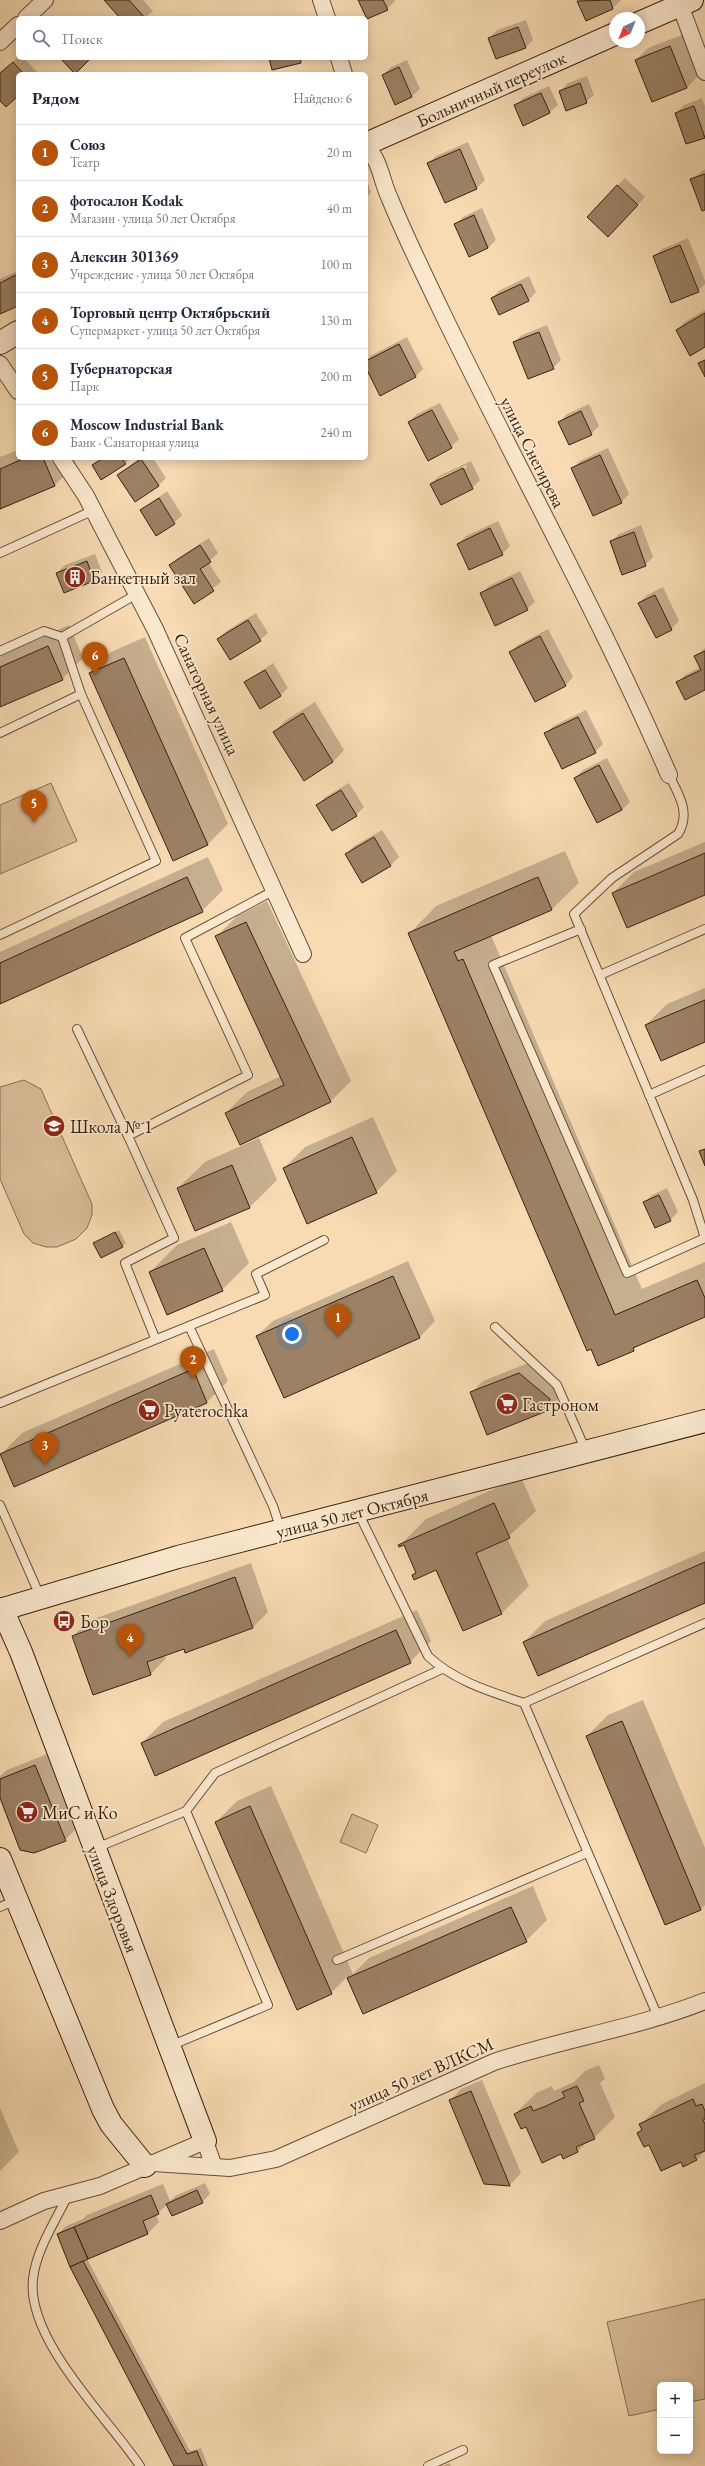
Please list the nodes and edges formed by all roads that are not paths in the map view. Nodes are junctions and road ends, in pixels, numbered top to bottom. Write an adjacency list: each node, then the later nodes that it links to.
1 (45, 0): 4 (street)
2 (321, 0): 5 (street)
3 (686, 3): 6 (street); 12 (street)
4 (28, 16)
5 (326, 16)
6 (645, 20)
7 (16, 27): 9 (street)
8 (609, 37): 13 (street, Больничный переулок)
9 (0, 42)
10 (340, 60): 11 (street)
11 (343, 72)
12 (705, 72)
13 (368, 144)
14 (368, 147): 27 (street, улица Снегирева)
15 (16, 333): 16 (street)
16 (0, 343)
17 (0, 364): 18 (street)
18 (16, 388)
19 (62, 460): 20 (street, Санаторная улица)
20 (94, 510): 21 (lane); 22 (street, Санаторная улица)
21 (0, 553)
22 (137, 594): 23 (lane); 28 (street, Санаторная улица)
23 (62, 637): 24 (lane); 25 (lane)
24 (0, 650)
25 (81, 694): 26 (lane); 31 (lane)
26 (0, 733)
27 (670, 774): 29 (lane)
28 (275, 890): 32 (street, Санаторная улица); 37 (lane)
29 (581, 929): 33 (lane); 39 (lane)
30 (705, 929): 33 (lane)
31 (0, 935)
32 (303, 954)
33 (600, 975): 36 (lane)
34 (77, 1029): 37 (lane)
35 (705, 1070): 36 (lane)
36 (649, 1095): 38 (lane)
37 (128, 1136): 43 (lane)
38 (702, 1215): 39 (lane)
39 (705, 1238)
40 (324, 1240): 41 (lane)
41 (190, 1326): 43 (lane); 49 (lane)
42 (495, 1327): 46 (lane)
43 (155, 1338): 44 (lane)
44 (0, 1403)
45 (705, 1421): 46 (street, улица 50 лет Октября)
46 (586, 1453): 48 (street, улица 50 лет Октября)
47 (0, 1505): 50 (lane)
48 (358, 1511): 49 (street, улица 50 лет Октября); 53 (lane)
49 (281, 1531): 50 (street, улица 50 лет Октября)
50 (41, 1597): 51 (street, улица 50 лет Октября)
51 (1, 1609): 56 (street, улица Здоровья)
52 (705, 1623): 54 (lane)
53 (442, 1669): 54 (lane); 55 (lane)
54 (524, 1703): 57 (lane)
55 (186, 1811): 56 (lane); 63 (lane)
56 (94, 1849): 63 (street, улица Здоровья)
57 (587, 1853): 60 (lane); 62 (lane)
58 (0, 1859): 59 (street)
59 (8, 1904): 65 (street)
60 (337, 1960)
61 (705, 2001): 62 (street, улица 50 лет ВЛКСМ)
62 (658, 2017): 66 (street, улица 50 лет ВЛКСМ)
63 (169, 2046): 64 (street, улица Здоровья)
64 (205, 2141): 65 (street, улица 50 лет ВЛКСМ); 66 (street, улица Здоровья)
65 (149, 2164): 66 (street, улица 50 лет ВЛКСМ); 67 (street, улица 50 лет ВЛКСМ)
66 (214, 2167)
67 (68, 2195): 68 (street, улица 50 лет ВЛКСМ); 70 (lane)
68 (0, 2221)
69 (463, 2450): 71 (lane)
70 (140, 2466)
71 (428, 2466)

